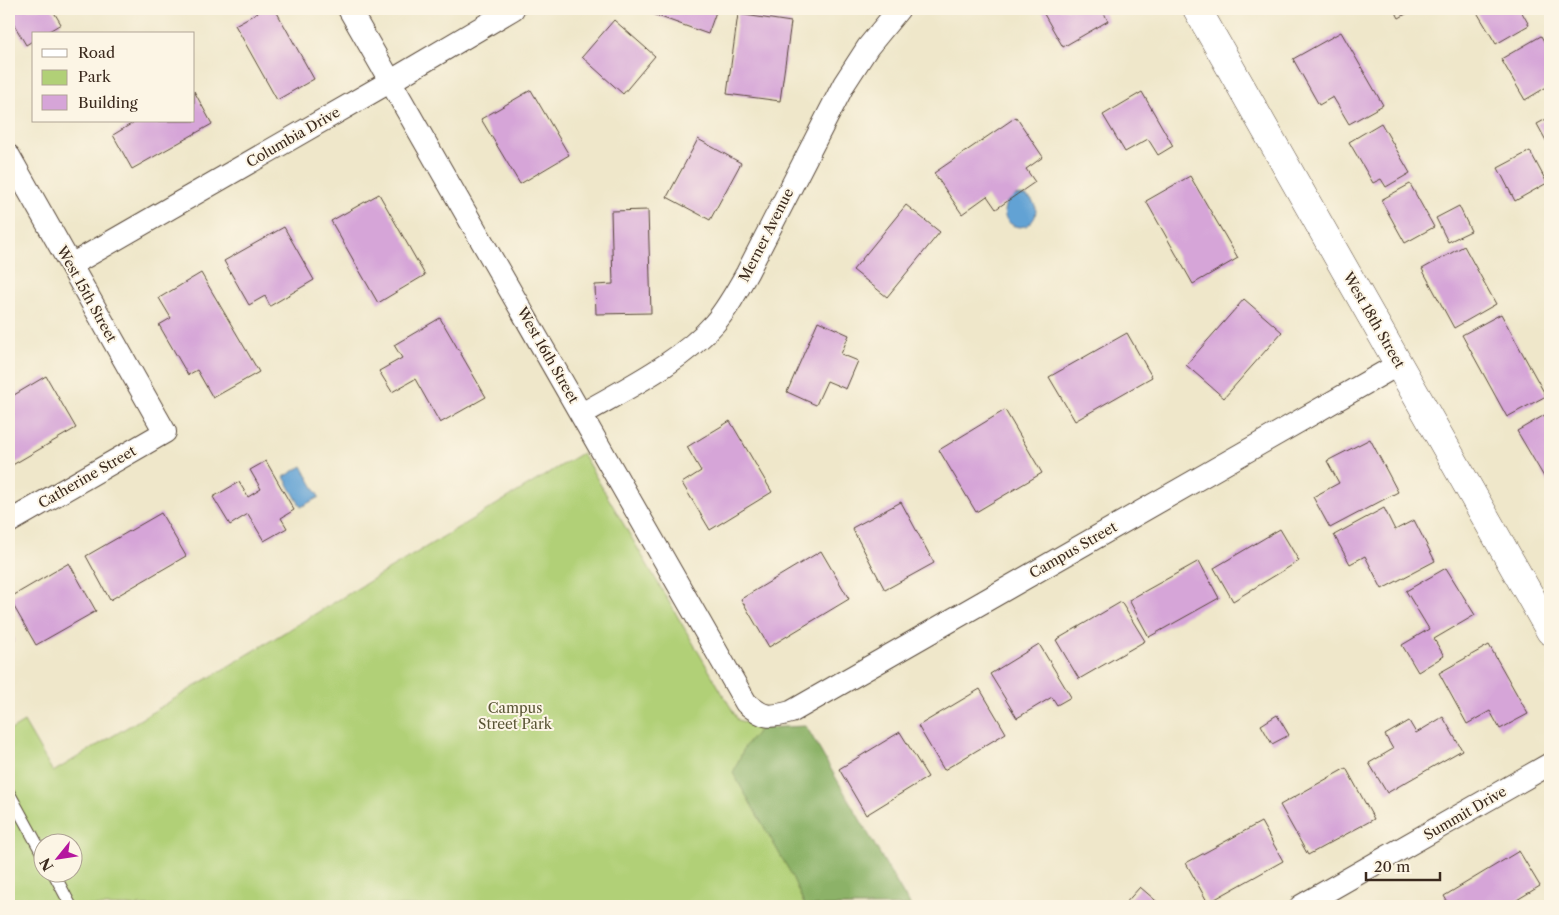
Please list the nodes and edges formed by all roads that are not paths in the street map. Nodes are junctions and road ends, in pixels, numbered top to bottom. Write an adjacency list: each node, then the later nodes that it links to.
1 (350, 9): 5 (street, West 16th Street)
2 (513, 9): 5 (street, Columbia Drive)
3 (1197, 9): 8 (main road, West 18th Street)
4 (891, 11): 9 (street, Merner Avenue)
5 (391, 81): 7 (street, Columbia Drive); 9 (street, West 16th Street)
6 (9, 156): 7 (street, West 15th Street)
7 (71, 265): 10 (street, West 15th Street)
8 (1399, 364): 12 (main road, West 18th Street); 13 (street, Campus Street)
9 (582, 414): 13 (street, West 16th Street)
10 (165, 432): 11 (street, Catherine Street)
11 (9, 522)
12 (1550, 631)
13 (746, 703)
14 (1550, 764): 19 (street, Summit Drive)
15 (9, 793): 16 (lane)
16 (32, 835)
17 (58, 882): 18 (lane)
18 (71, 906)
19 (1301, 906)

